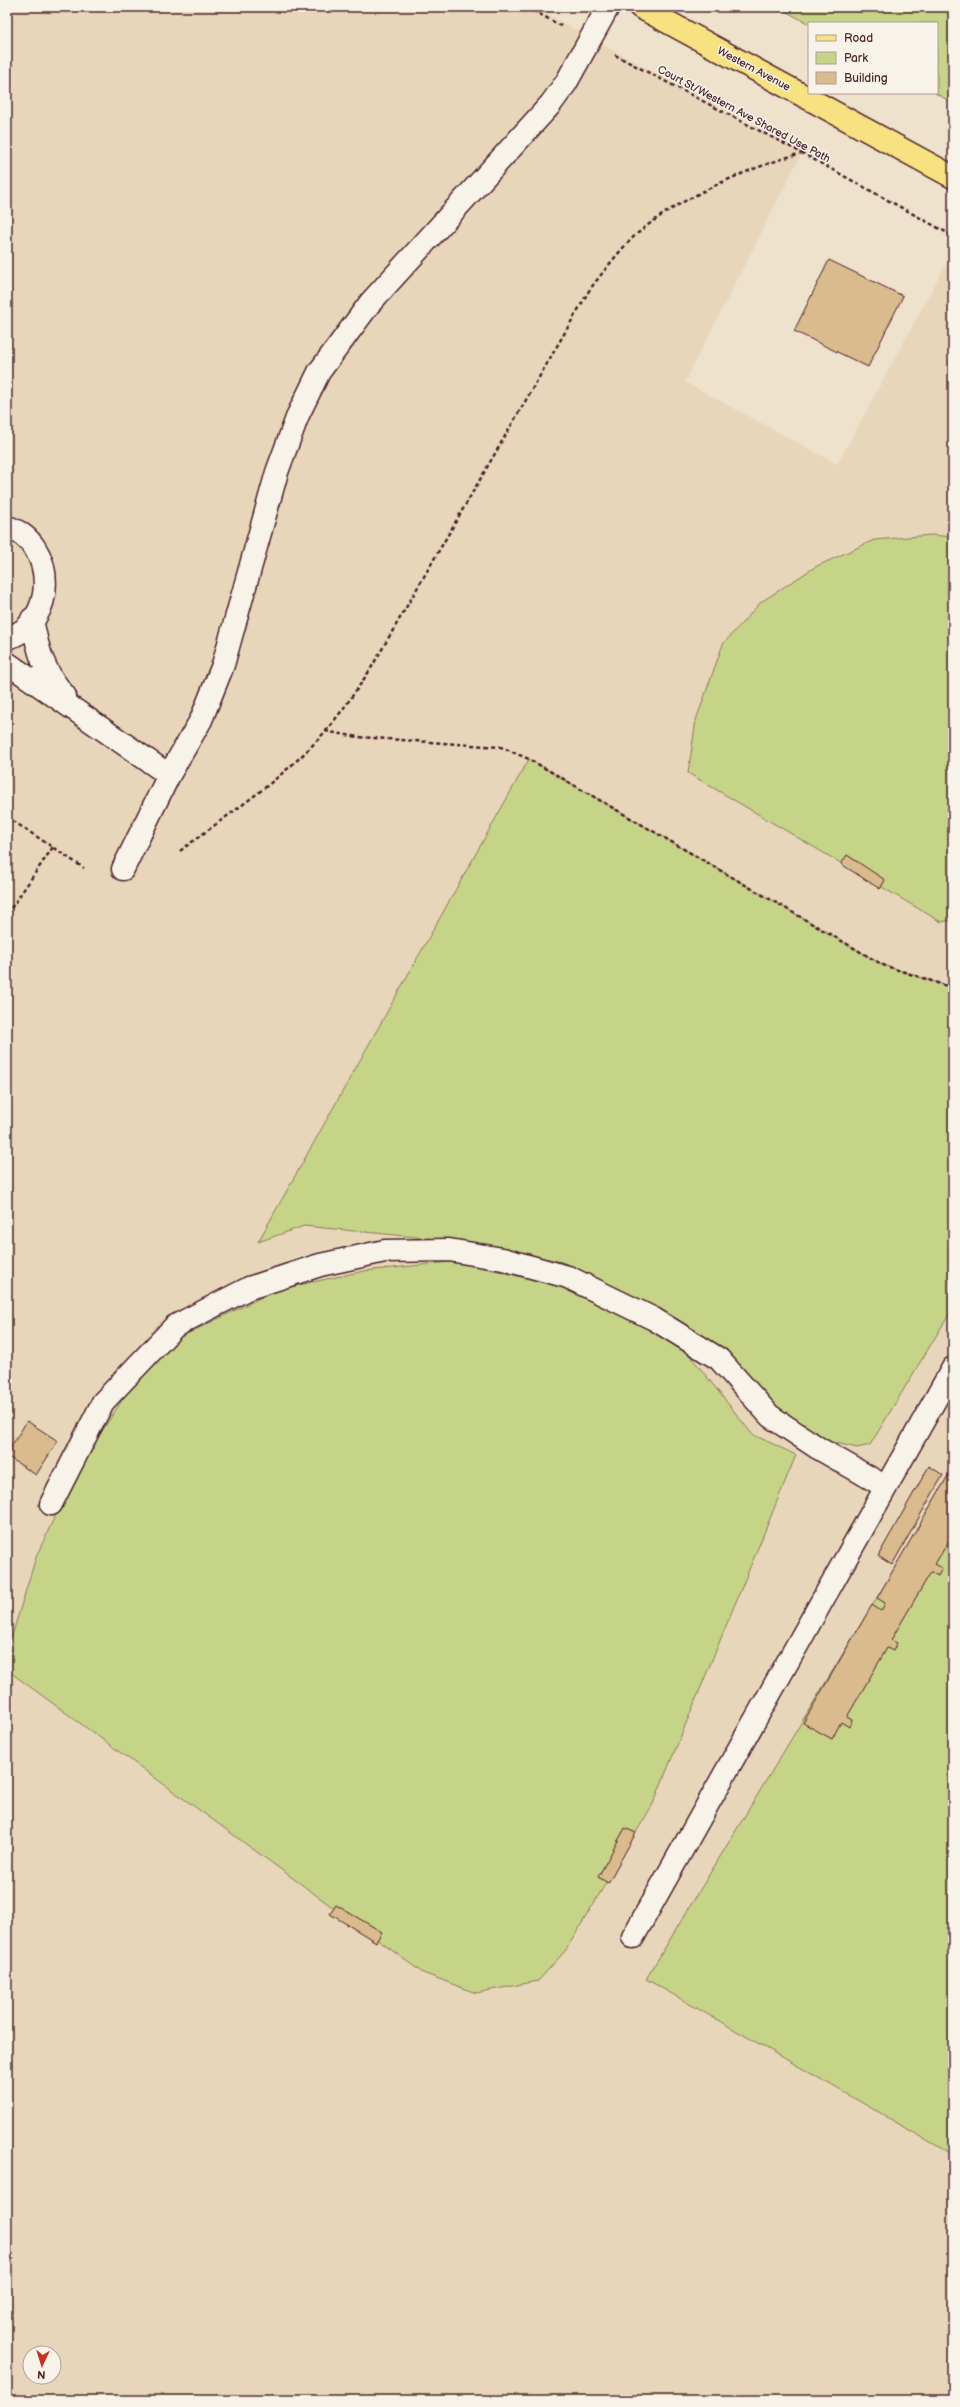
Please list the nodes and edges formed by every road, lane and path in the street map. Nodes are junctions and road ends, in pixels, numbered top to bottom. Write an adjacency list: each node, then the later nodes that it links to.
1 (527, 7): 4 (path, Court St/Western Ave Shared Use Path)
2 (608, 7): 4 (lane)
3 (640, 7): 6 (main road, Western Avenue)
4 (591, 42): 5 (path, Court St/Western Ave Shared Use Path); 14 (lane)
5 (802, 153): 7 (path, Court St/Western Ave Shared Use Path); 13 (path)
6 (953, 177)
7 (953, 236)
8 (7, 527): 9 (lane)
9 (32, 619): 10 (lane); 12 (lane)
10 (7, 638)
11 (7, 663): 12 (lane)
12 (80, 714): 14 (lane)
13 (325, 731): 17 (path); 21 (path)
14 (169, 775): 19 (lane)
15 (7, 817): 16 (path)
16 (53, 847): 18 (path); 20 (path)
17 (180, 851)
18 (84, 868)
19 (123, 869)
20 (7, 914)
21 (953, 988)
22 (953, 1368): 23 (lane)
23 (886, 1487): 24 (lane); 25 (lane)
24 (51, 1504)
25 (633, 1937)

